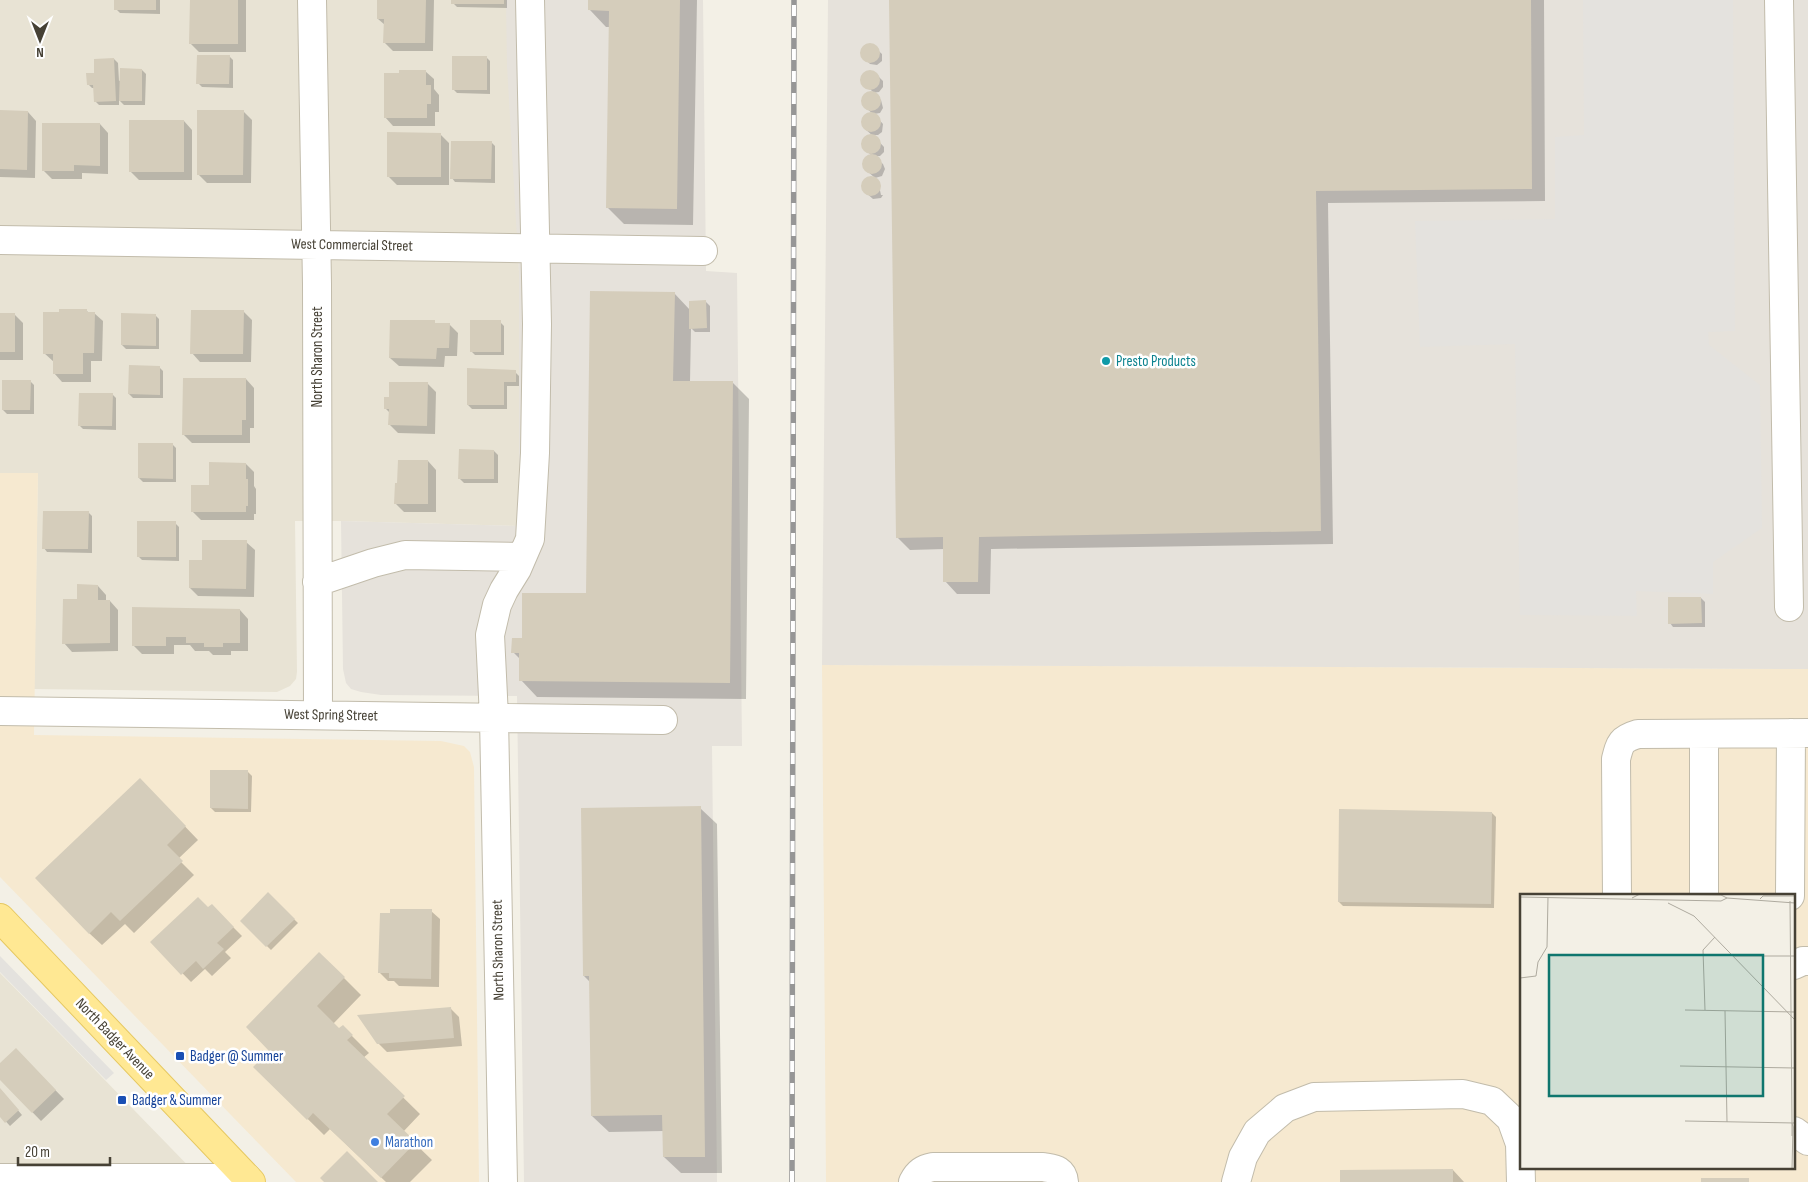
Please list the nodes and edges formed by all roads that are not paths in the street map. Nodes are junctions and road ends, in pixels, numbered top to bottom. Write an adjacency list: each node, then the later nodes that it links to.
1 (312, 0): 5 (street, North Sharon Street)
2 (530, 0): 6 (street, North Sharon Street)
3 (1779, 0): 10 (street)
4 (0, 240): 5 (street, West Commercial Street)
5 (317, 245): 6 (street, West Commercial Street); 9 (street, North Sharon Street)
6 (536, 248): 7 (street, West Commercial Street); 8 (street, North Sharon Street)
7 (704, 251)
8 (522, 557): 9 (street); 13 (street, North Sharon Street)
9 (317, 582): 12 (street, North Sharon Street)
10 (1789, 607)
11 (0, 712): 12 (street, West Spring Street)
12 (318, 715): 13 (street, West Spring Street)
13 (494, 717): 14 (street, West Spring Street); 26 (street, North Sharon Street)
14 (663, 720)
15 (1800, 733): 16 (street); 19 (street)
16 (1704, 734): 17 (street); 18 (street)
17 (1617, 894)
18 (1704, 894)
19 (1790, 894)
20 (0, 918): 25 (main road, North Badger Avenue)
21 (1796, 1132): 22 (street)
22 (1808, 1141)
23 (1520, 1144): 29 (street)
24 (0, 1178): 25 (street)
25 (249, 1180)
26 (503, 1182)
27 (913, 1182): 28 (street)
28 (1064, 1182)
29 (1236, 1182)

